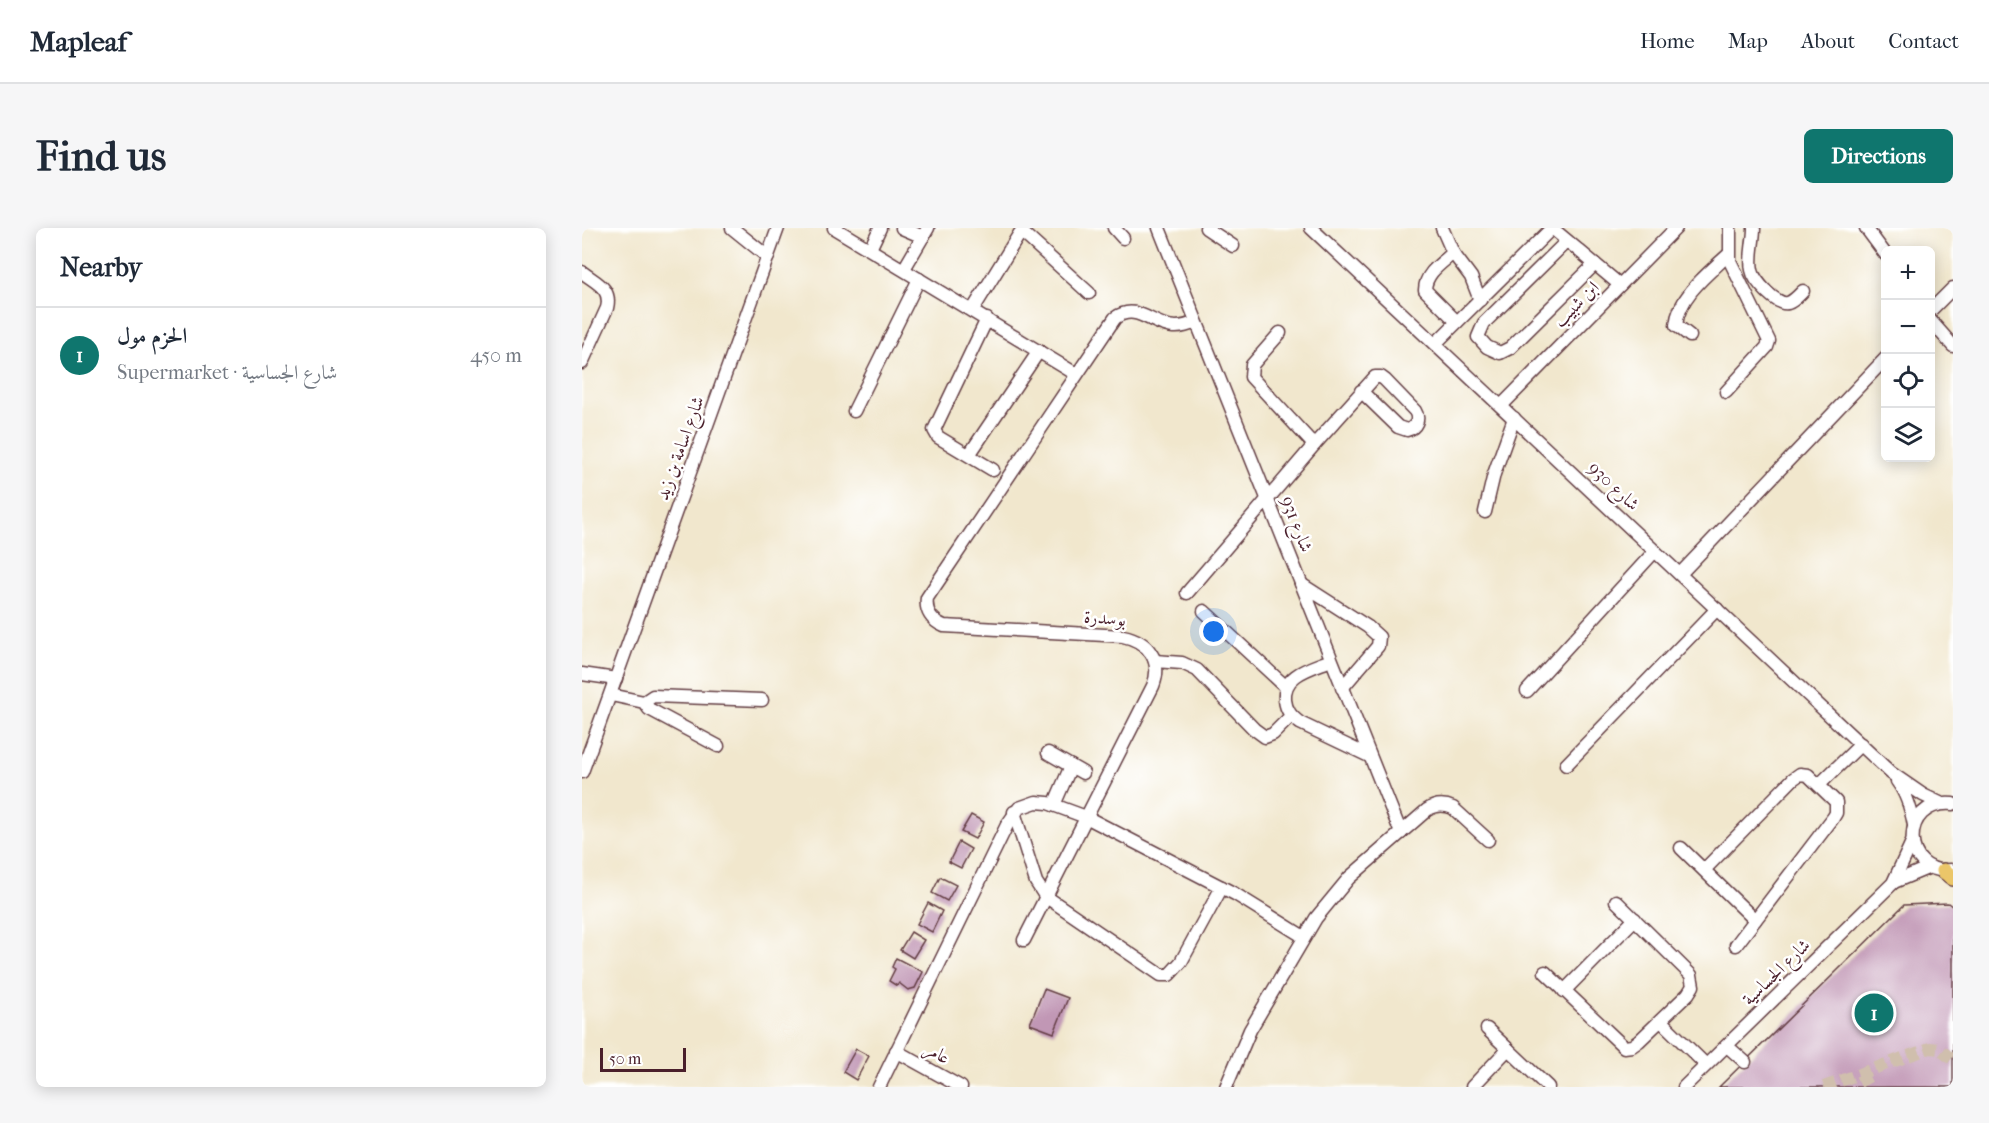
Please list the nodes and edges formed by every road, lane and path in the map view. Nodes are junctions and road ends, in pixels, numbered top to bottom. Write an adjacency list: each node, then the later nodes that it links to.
1 (732, 228): 24 (street)
2 (778, 228): 24 (street, شارع اسامة بن زيد)
3 (834, 228): 21 (street)
4 (880, 228): 21 (street)
5 (902, 228): 16 (street)
6 (1113, 228): 17 (street)
7 (1159, 228): 37 (street, شارع 931)
8 (1206, 228): 19 (street)
9 (1311, 228): 42 (street, شارع 930)
10 (1442, 228): 22 (street)
11 (1552, 228): 18 (street); 33 (street)
12 (1676, 228): 29 (street, ابن شبيب)
13 (1730, 228): 23 (street)
14 (1754, 228): 31 (street)
15 (1866, 228): 20 (street)
16 (925, 232): 26 (street)
17 (1123, 238)
18 (1567, 241): 25 (street); 25 (street)
19 (1233, 246)
20 (1881, 248)
21 (870, 249): 26 (street)
22 (1453, 253): 33 (street); 38 (street)
23 (1729, 254): 41 (street); 49 (street)
24 (768, 257): 67 (street, شارع اسامة بن زيد)
25 (1595, 264): 29 (street)
26 (904, 269): 28 (street)
27 (582, 272): 45 (street)
28 (919, 279): 35 (street); 51 (street)
29 (1620, 285): 50 (street, ابن شبيب)
30 (1953, 288): 34 (street)
31 (1803, 291)
32 (1089, 293): 35 (street)
33 (1480, 300): 38 (street)
34 (1935, 306)
35 (972, 311): 36 (street)
36 (987, 319): 44 (street); 54 (street)
37 (1195, 322): 47 (street, بوسدرة); 56 (street, شارع 931)
38 (1457, 322): 42 (street)
39 (1935, 326): 43 (street)
40 (1280, 333): 53 (street)
41 (1690, 336)
42 (1435, 344): 50 (street, شارع 930)
43 (1953, 346)
44 (1039, 351): 47 (street); 54 (street)
45 (582, 363)
46 (1881, 363): 59 (street)
47 (1076, 374): 65 (street, بوسدرة)
48 (1360, 391): 48 (street); 53 (street)
49 (1726, 392)
50 (1501, 406): 52 (street, شارع 930)
51 (854, 411)
52 (1514, 418): 57 (street); 58 (street, شارع 930)
53 (1314, 445): 56 (street)
54 (969, 455): 55 (street)
55 (993, 470)
56 (1268, 498): 60 (street, شارع 931); 61 (street)
57 (1485, 512)
58 (1655, 551): 59 (street, شارع 930); 70 (street)
59 (1680, 574): 62 (street, شارع 930)
60 (1301, 584): 64 (street, شارع 931); 69 (street)
61 (1187, 593)
62 (1717, 609): 75 (street, شارع 930); 79 (street)
63 (1204, 611): 68 (street)
64 (1331, 660): 68 (street); 69 (street, شارع 931)
65 (1155, 661): 74 (street); 88 (street)
66 (582, 674): 67 (street)
67 (616, 679): 71 (street, شارع اسامة بن زيد)
68 (1286, 687): 74 (street)
69 (1342, 688): 78 (street, شارع 931)
70 (1527, 691)
71 (611, 695): 73 (street); 81 (street, شارع اسامة بن زيد)
72 (762, 700): 73 (street)
73 (644, 702): 76 (street)
74 (1292, 716): 78 (street)
75 (1861, 744): 82 (street, شارع 930); 84 (street)
76 (718, 746)
77 (1048, 753): 80 (street)
78 (1369, 756): 90 (street, شارع 931)
79 (1566, 765)
80 (1071, 766): 83 (street); 86 (street)
81 (582, 772)
82 (1891, 772): 85 (street, شارع 930); 89 (street, شارع 930)
83 (1083, 774)
84 (1819, 785): 94 (street); 101 (street)
85 (1947, 804): 89 (street)
86 (1054, 805): 87 (street); 88 (street)
87 (1014, 812): 98 (street); 111 (street)
88 (1086, 817): 97 (street); 98 (street)
89 (1914, 825): 92 (street, شارع الجساسية)
90 (1401, 833): 91 (street); 102 (street)
91 (1488, 840)
92 (1912, 842): 95 (street); 96 (street, شارع الجساسية)
93 (1681, 848): 94 (street)
94 (1704, 870): 101 (street)
95 (1945, 871): 96 (street, شارع الجساسية)
96 (1893, 883): 109 (street, شارع الجساسية)
97 (1222, 887): 98 (street); 102 (street)
98 (1045, 896): 103 (street)
99 (1616, 900): 100 (street)
100 (1635, 919): 106 (street); 107 (street)
101 (1755, 920): 104 (street)
102 (1304, 937): 116 (street)
103 (1024, 940)
104 (1736, 945)
105 (1545, 972): 106 (street)
106 (1564, 991): 107 (street)
107 (1661, 1021): 113 (street)
108 (1487, 1029): 110 (street)
109 (1726, 1046): 112 (street); 113 (street, شارع الجساسية)
110 (1508, 1049): 117 (street); 118 (street)
111 (896, 1051): 114 (street); 115 (street, عامر)
112 (1745, 1062)
113 (1706, 1065): 119 (street, شارع الجساسية)
114 (879, 1087)
115 (961, 1087)
116 (1226, 1087)
117 (1472, 1087)
118 (1548, 1087)
119 (1684, 1087)

